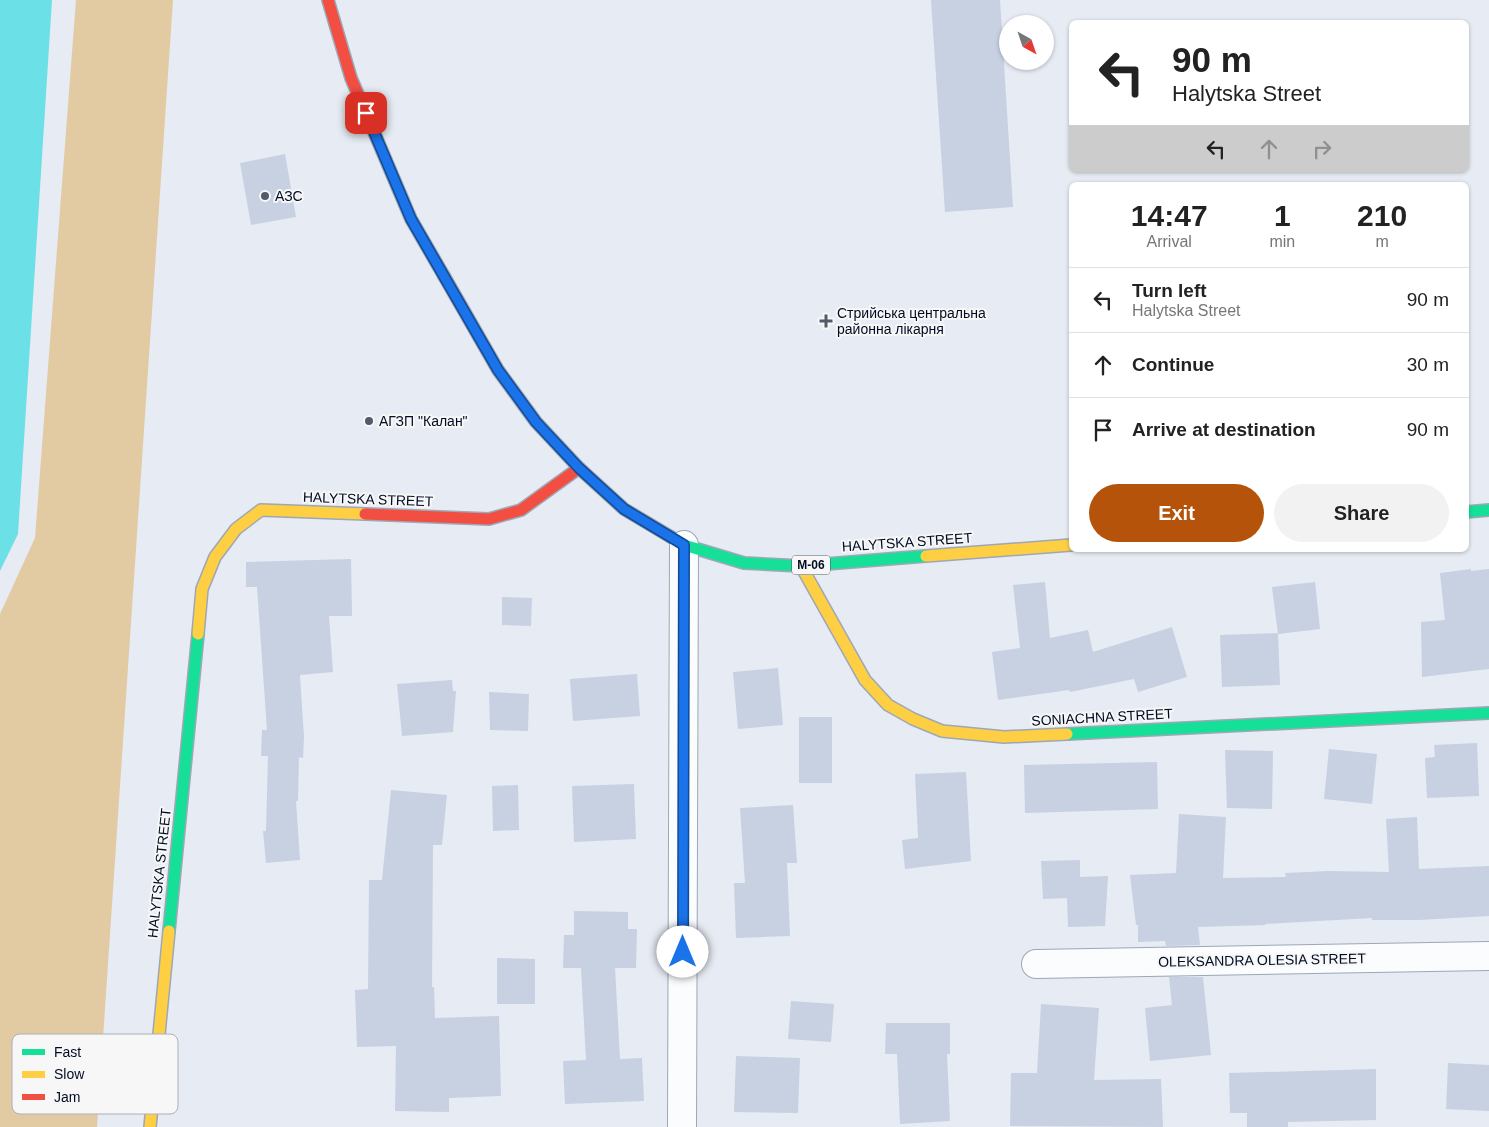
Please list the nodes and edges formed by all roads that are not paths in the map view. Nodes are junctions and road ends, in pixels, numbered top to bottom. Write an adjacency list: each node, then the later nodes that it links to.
1 (328, 0): 2 (main road, М-06)
2 (579, 468): 5 (main road, HALYTSKA STREET / М-06); 11 (main road, HALYTSKA STREET)
3 (1489, 510): 4 (main road)
4 (1469, 512)
5 (684, 545): 7 (main road, HALYTSKA STREET / М-06); 14 (street)
6 (1069, 545): 7 (main road, HALYTSKA STREET / М-06)
7 (801, 566): 8 (main road, SONIACHNA STREET)
8 (1489, 712)
9 (1489, 956): 10 (street, OLEKSANDRA OLESIA STREET)
10 (1036, 964)
11 (159, 1034)
12 (151, 1114): 13 (main road, HALYTSKA STREET)
13 (150, 1127)
14 (682, 1127)

